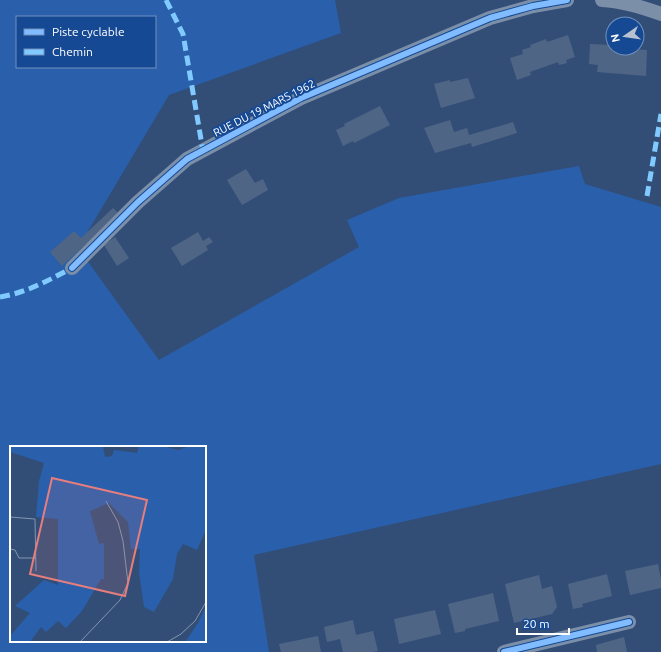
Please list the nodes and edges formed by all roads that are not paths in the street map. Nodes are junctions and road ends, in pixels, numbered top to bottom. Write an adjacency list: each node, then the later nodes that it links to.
1 (567, 0): 4 (street, RUE DU 19 MARS 1962)
2 (602, 0): 3 (street)
3 (661, 14)
4 (72, 268)
5 (629, 622): 6 (street)
6 (549, 647): 7 (street)
7 (504, 652)

